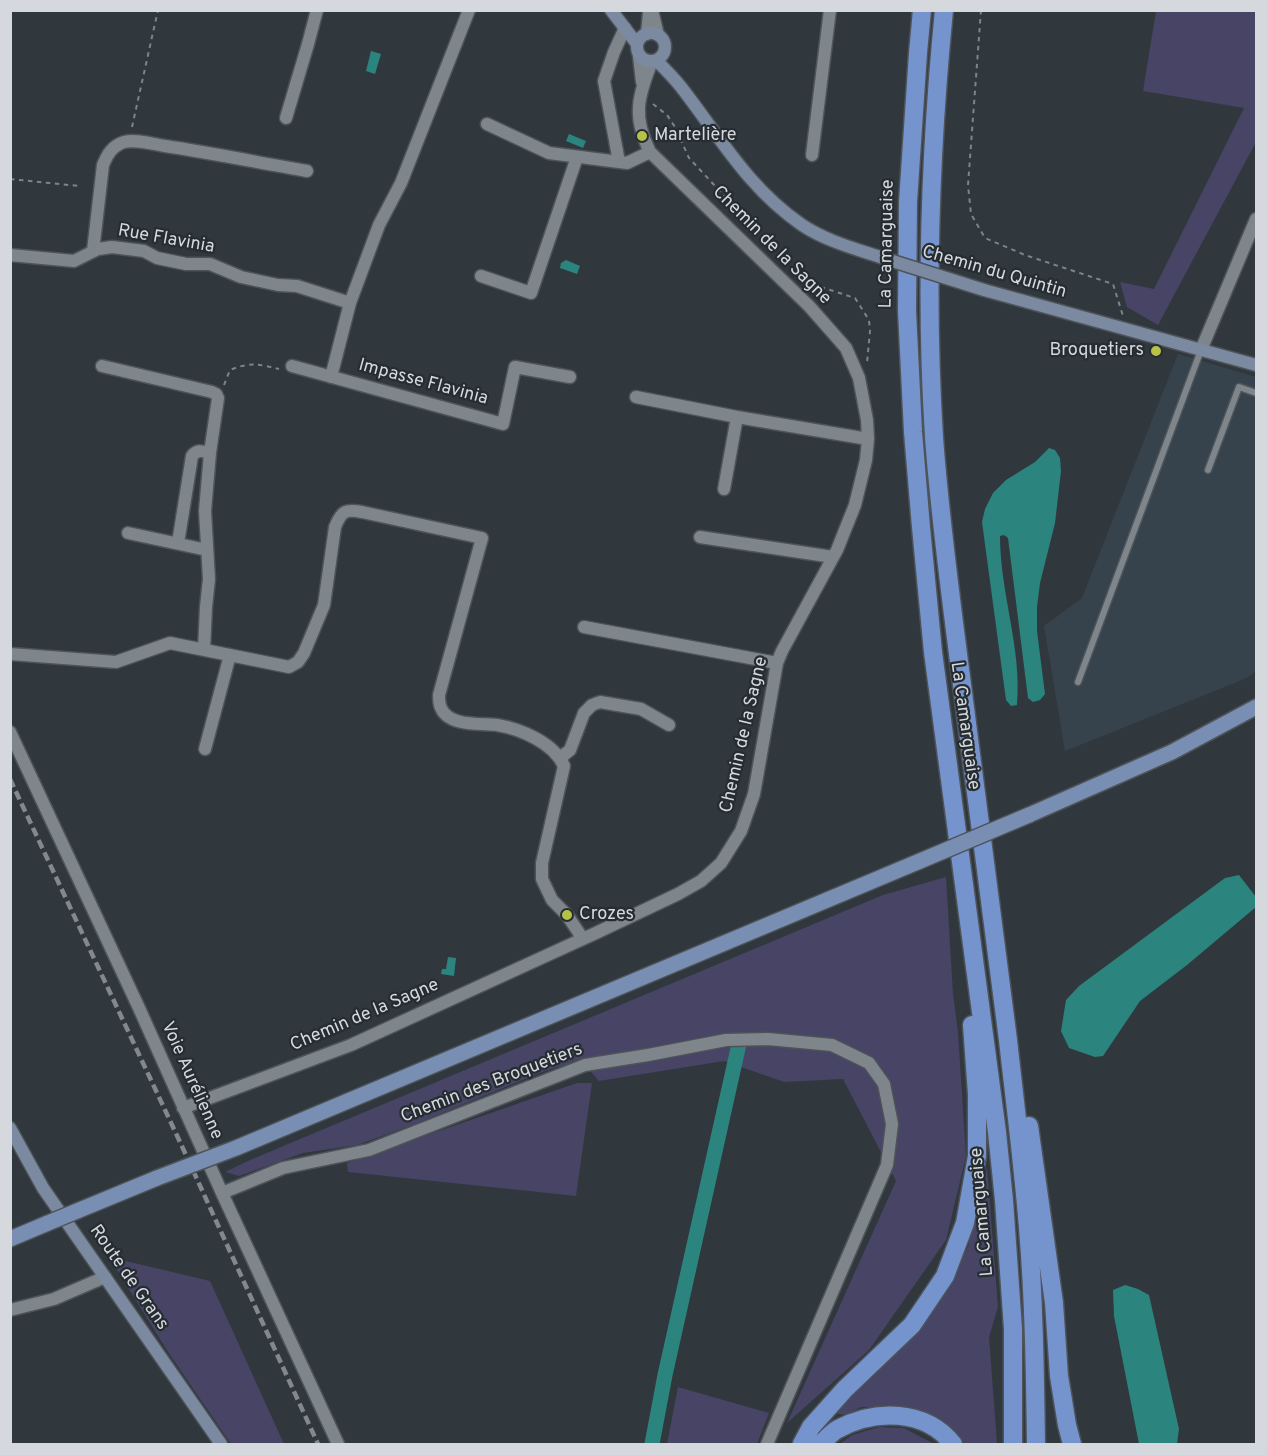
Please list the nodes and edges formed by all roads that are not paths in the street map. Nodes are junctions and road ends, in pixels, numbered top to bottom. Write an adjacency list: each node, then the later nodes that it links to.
1 (316, 10): 11 (street)
2 (469, 10): 22 (street)
3 (651, 10): 8 (street, Chemin de la Sagne)
4 (830, 10): 14 (street)
5 (922, 10): 52 (highway, La Camarguaise)
6 (944, 10): 53 (highway, La Camarguaise)
7 (618, 20): 8 (street); 16 (street)
8 (645, 41): 9 (street); 9 (street, Chemin du Quintin); 10 (street, Chemin de la Sagne)
9 (657, 58): 10 (street, Chemin de la Sagne); 23 (street, Chemin du Quintin, bridge)
10 (642, 86): 13 (street, Chemin de la Sagne)
11 (286, 118)
12 (487, 124): 15 (street)
13 (650, 152): 16 (street); 32 (street, Chemin de la Sagne)
14 (812, 156)
15 (577, 157): 16 (street); 21 (street)
16 (619, 162)
17 (307, 171): 19 (street)
18 (1257, 219): 23 (street)
19 (93, 251): 20 (street, Rue Flavinia); 22 (street, Rue Flavinia)
20 (10, 255)
21 (481, 276)
22 (350, 303): 27 (street)
23 (1200, 350): 24 (street, Chemin du Quintin); 46 (lane)
24 (1257, 365)
25 (102, 366): 33 (street)
26 (292, 366): 27 (street, Impasse Flavinia)
27 (331, 377): 28 (street, Impasse Flavinia)
28 (570, 377)
29 (1257, 393): 34 (lane)
30 (636, 397): 31 (street)
31 (737, 417): 32 (street); 35 (street)
32 (868, 439): 40 (street, Chemin de la Sagne)
33 (210, 453): 38 (street); 39 (street)
34 (1208, 470)
35 (724, 489)
36 (128, 533): 38 (street)
37 (700, 537): 40 (street)
38 (178, 543): 39 (street)
39 (207, 550): 42 (street)
40 (833, 557): 45 (street, Chemin de la Sagne)
41 (585, 627): 45 (street)
42 (204, 650): 43 (street); 44 (street)
43 (10, 654)
44 (230, 655): 50 (street); 51 (street)
45 (777, 663): 54 (street, Chemin de la Sagne)
46 (1078, 682)
47 (1257, 707): 58 (main road, bridge)
48 (669, 725): 51 (street)
49 (10, 732): 55 (street, Voie Aurélienne)
50 (205, 749)
51 (560, 758): 54 (street)
52 (965, 884): 64 (highway); 67 (highway, La Camarguaise)
53 (994, 933): 68 (highway, La Camarguaise); 69 (highway)
54 (583, 939): 55 (street, Chemin de la Sagne)
55 (183, 1108): 57 (street, Voie Aurélienne)
56 (10, 1128): 59 (street, Route de Grans)
57 (222, 1193): 62 (street, Voie Aurélienne); 63 (street, Chemin des Broquetiers)
58 (10, 1239)
59 (105, 1277): 60 (street); 61 (street, Route de Grans)
60 (10, 1310)
61 (221, 1444)
62 (338, 1444)
63 (767, 1444)
64 (802, 1444)
65 (821, 1444): 66 (highway)
66 (953, 1444)
67 (1013, 1444)
68 (1036, 1444)
69 (1072, 1444)

